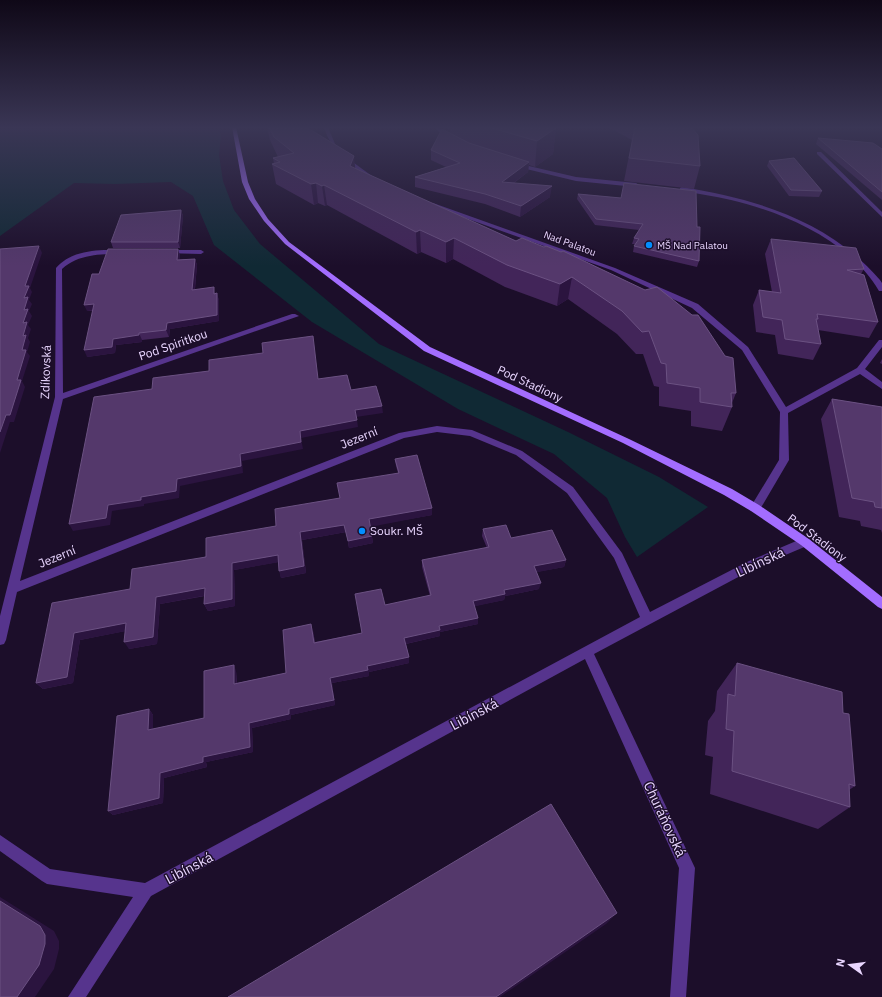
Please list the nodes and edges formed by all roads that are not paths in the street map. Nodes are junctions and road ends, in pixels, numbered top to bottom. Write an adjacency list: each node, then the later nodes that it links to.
1 (244, 174): 20 (main road, Pod Stadiony)
2 (367, 174): 5 (street)
3 (546, 174): 6 (street)
4 (840, 174): 9 (street)
5 (379, 182)
6 (644, 185)
7 (673, 188): 13 (street)
8 (424, 202): 19 (street, Nad Palatou)
9 (882, 215)
10 (129, 252): 18 (street, Zdíkovská)
11 (153, 252): 12 (street)
12 (202, 252)
13 (882, 289)
14 (295, 316): 18 (street, Pod Spiritkou)
15 (882, 342): 16 (street)
16 (860, 370): 17 (street); 19 (street)
17 (882, 386)
18 (59, 397): 22 (street, Zdíkovská)
19 (784, 412): 20 (street)
20 (755, 508): 21 (main road, Pod Stadiony)
21 (805, 542): 23 (main road, Pod Stadiony); 24 (street, Libínská)
22 (13, 589): 24 (street, Jezerní); 25 (street, Zdíkovská)
23 (882, 604)
24 (647, 619): 26 (street, Libínská)
25 (0, 640)
26 (588, 653): 28 (street, Libínská); 30 (street, Churáňovská)
27 (0, 842): 28 (street)
28 (146, 891): 29 (street, Libínská)
29 (76, 997)
30 (678, 997)

